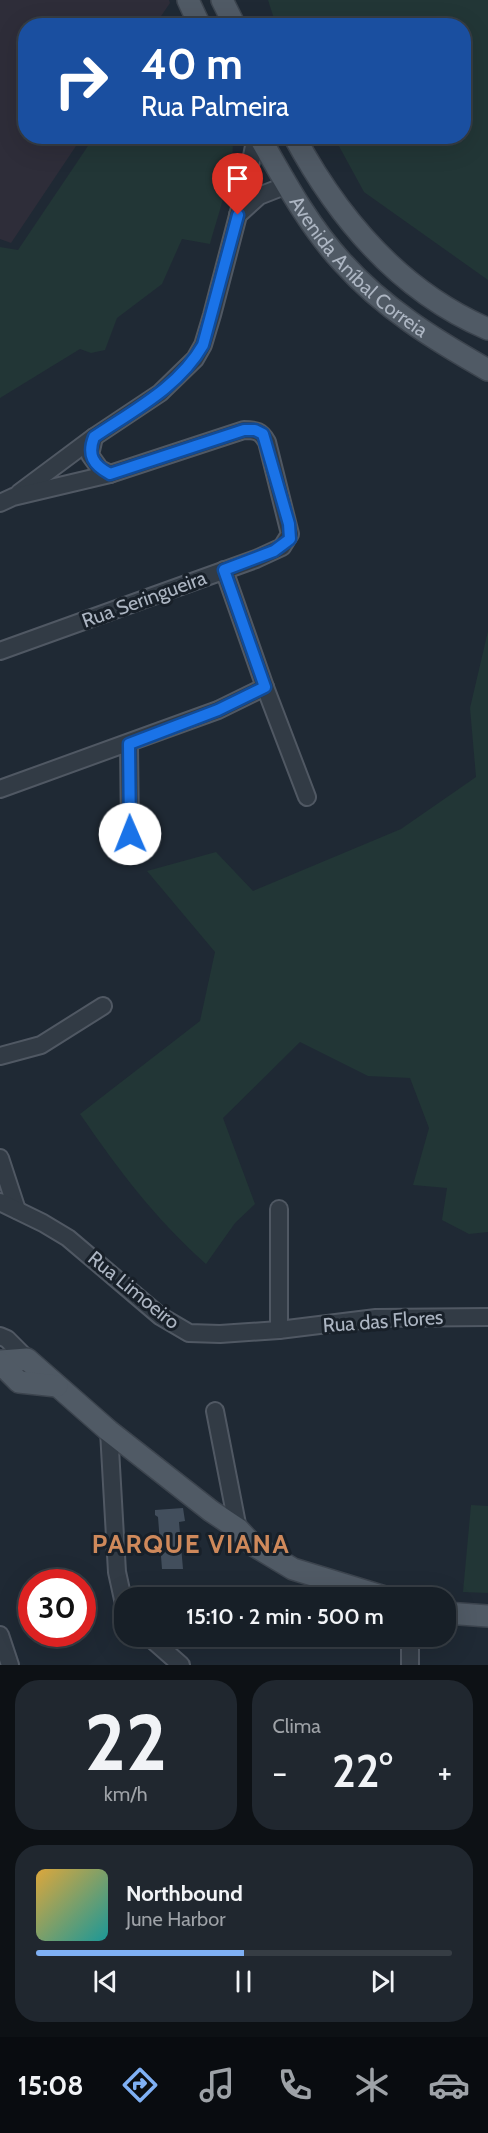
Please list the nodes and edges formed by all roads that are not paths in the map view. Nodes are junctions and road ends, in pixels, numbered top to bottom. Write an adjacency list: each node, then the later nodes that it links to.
1 (188, 0): 3 (main road)
2 (222, 0): 4 (main road)
3 (196, 18)
4 (231, 18)
5 (256, 144): 9 (street)
6 (263, 144): 8 (main road, Avenida Aníbal Correia)
7 (299, 144): 10 (main road, Avenida Aníbal Correia)
8 (286, 185): 9 (street); 11 (main road, Avenida Aníbal Correia)
9 (238, 215): 12 (street)
10 (488, 329)
11 (488, 370)
12 (94, 437): 13 (street); 14 (street)
13 (110, 474): 14 (street); 15 (street, Rua Seringueira)
14 (7, 500)
15 (224, 570): 16 (street, Rua Seringueira); 17 (street)
16 (0, 651)
17 (265, 687): 18 (street); 20 (street)
18 (129, 744): 19 (street); 21 (street)
19 (0, 789)
20 (307, 797)
21 (130, 834)
22 (103, 1006): 23 (street)
23 (0, 1056)
24 (0, 1158): 27 (street)
25 (0, 1202): 27 (street, Rua Limoeiro)
26 (279, 1209): 29 (street)
27 (17, 1210): 29 (street, Rua Limoeiro)
28 (488, 1317): 29 (street, Rua das Flores)
29 (279, 1330)
30 (2, 1334): 32 (street)
31 (0, 1362): 32 (main road); 33 (main road)
32 (32, 1364): 33 (main road); 34 (main road)
33 (10, 1382): 34 (main road)
34 (57, 1386): 36 (main road)
35 (215, 1411): 37 (street)
36 (109, 1431): 37 (main road); 38 (street)
37 (238, 1529): 39 (main road)
38 (120, 1587)
39 (352, 1587)
40 (456, 1614): 41 (main road)
41 (488, 1616)
42 (0, 1635): 45 (street)
43 (161, 1647): 46 (street)
44 (410, 1647): 47 (street)
45 (10, 1665)
46 (181, 1665)
47 (410, 1665)

